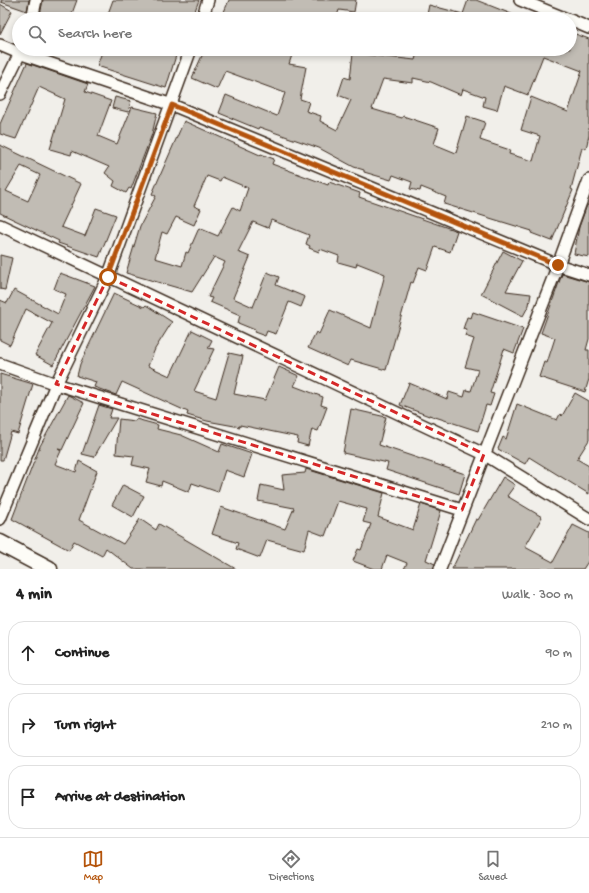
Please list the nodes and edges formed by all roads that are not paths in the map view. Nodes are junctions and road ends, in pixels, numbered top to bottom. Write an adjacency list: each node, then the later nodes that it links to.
1 (36, 0): 4 (street)
2 (208, 0): 5 (street)
3 (520, 0): 6 (street)
4 (33, 12)
5 (204, 12)
6 (550, 12)
7 (577, 23): 8 (street)
8 (589, 28)
9 (0, 45): 10 (street)
10 (12, 48)
11 (19, 56): 14 (street)
12 (35, 56): 15 (street)
13 (189, 56): 15 (street)
14 (0, 94)
15 (172, 105): 18 (street); 20 (street)
16 (589, 180): 18 (street)
17 (0, 225): 20 (street)
18 (558, 265): 19 (street); 23 (street)
19 (589, 275)
20 (108, 277): 22 (street); 23 (street)
21 (0, 364): 22 (street)
22 (56, 384): 24 (street); 25 (street)
23 (484, 454): 24 (street); 26 (street)
24 (462, 510): 29 (street)
25 (0, 519)
26 (589, 519)
27 (0, 543): 28 (street)
28 (49, 569)
29 (440, 569)

